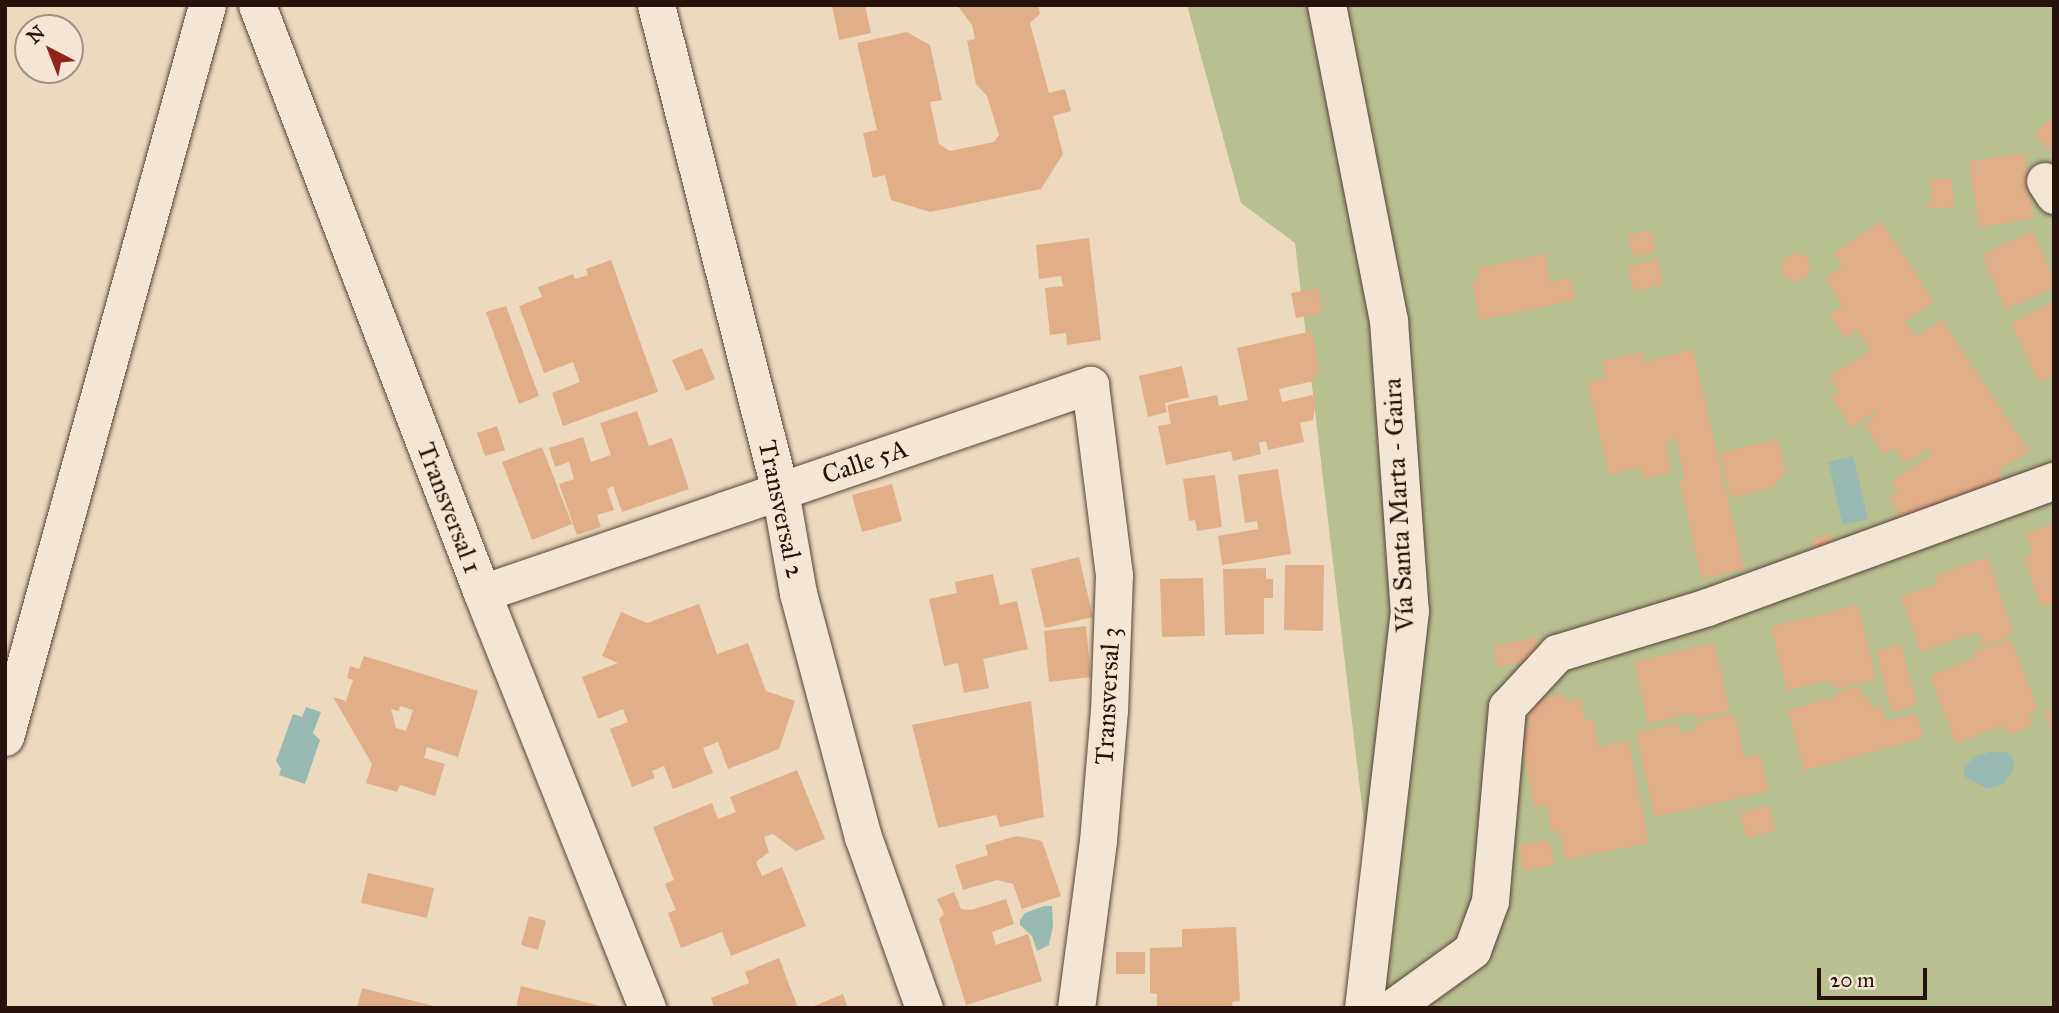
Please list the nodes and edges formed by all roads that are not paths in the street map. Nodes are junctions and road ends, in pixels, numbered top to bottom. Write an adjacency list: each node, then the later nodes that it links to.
1 (207, 5): 9 (street)
2 (257, 5): 8 (street, Transversal 1)
3 (656, 5): 7 (street, Transversal 2)
4 (1327, 5): 13 (main road, Vía Santa Marta - Gaira)
5 (1090, 385): 7 (street, Calle 5A); 12 (street, Transversal 3)
6 (2054, 481): 14 (street)
7 (780, 491): 8 (street, Calle 5A); 11 (street, Transversal 2)
8 (482, 593): 10 (street, Transversal 1)
9 (5, 737)
10 (647, 1008)
11 (924, 1008)
12 (1076, 1008)
13 (1364, 1008)
14 (1392, 1008)

